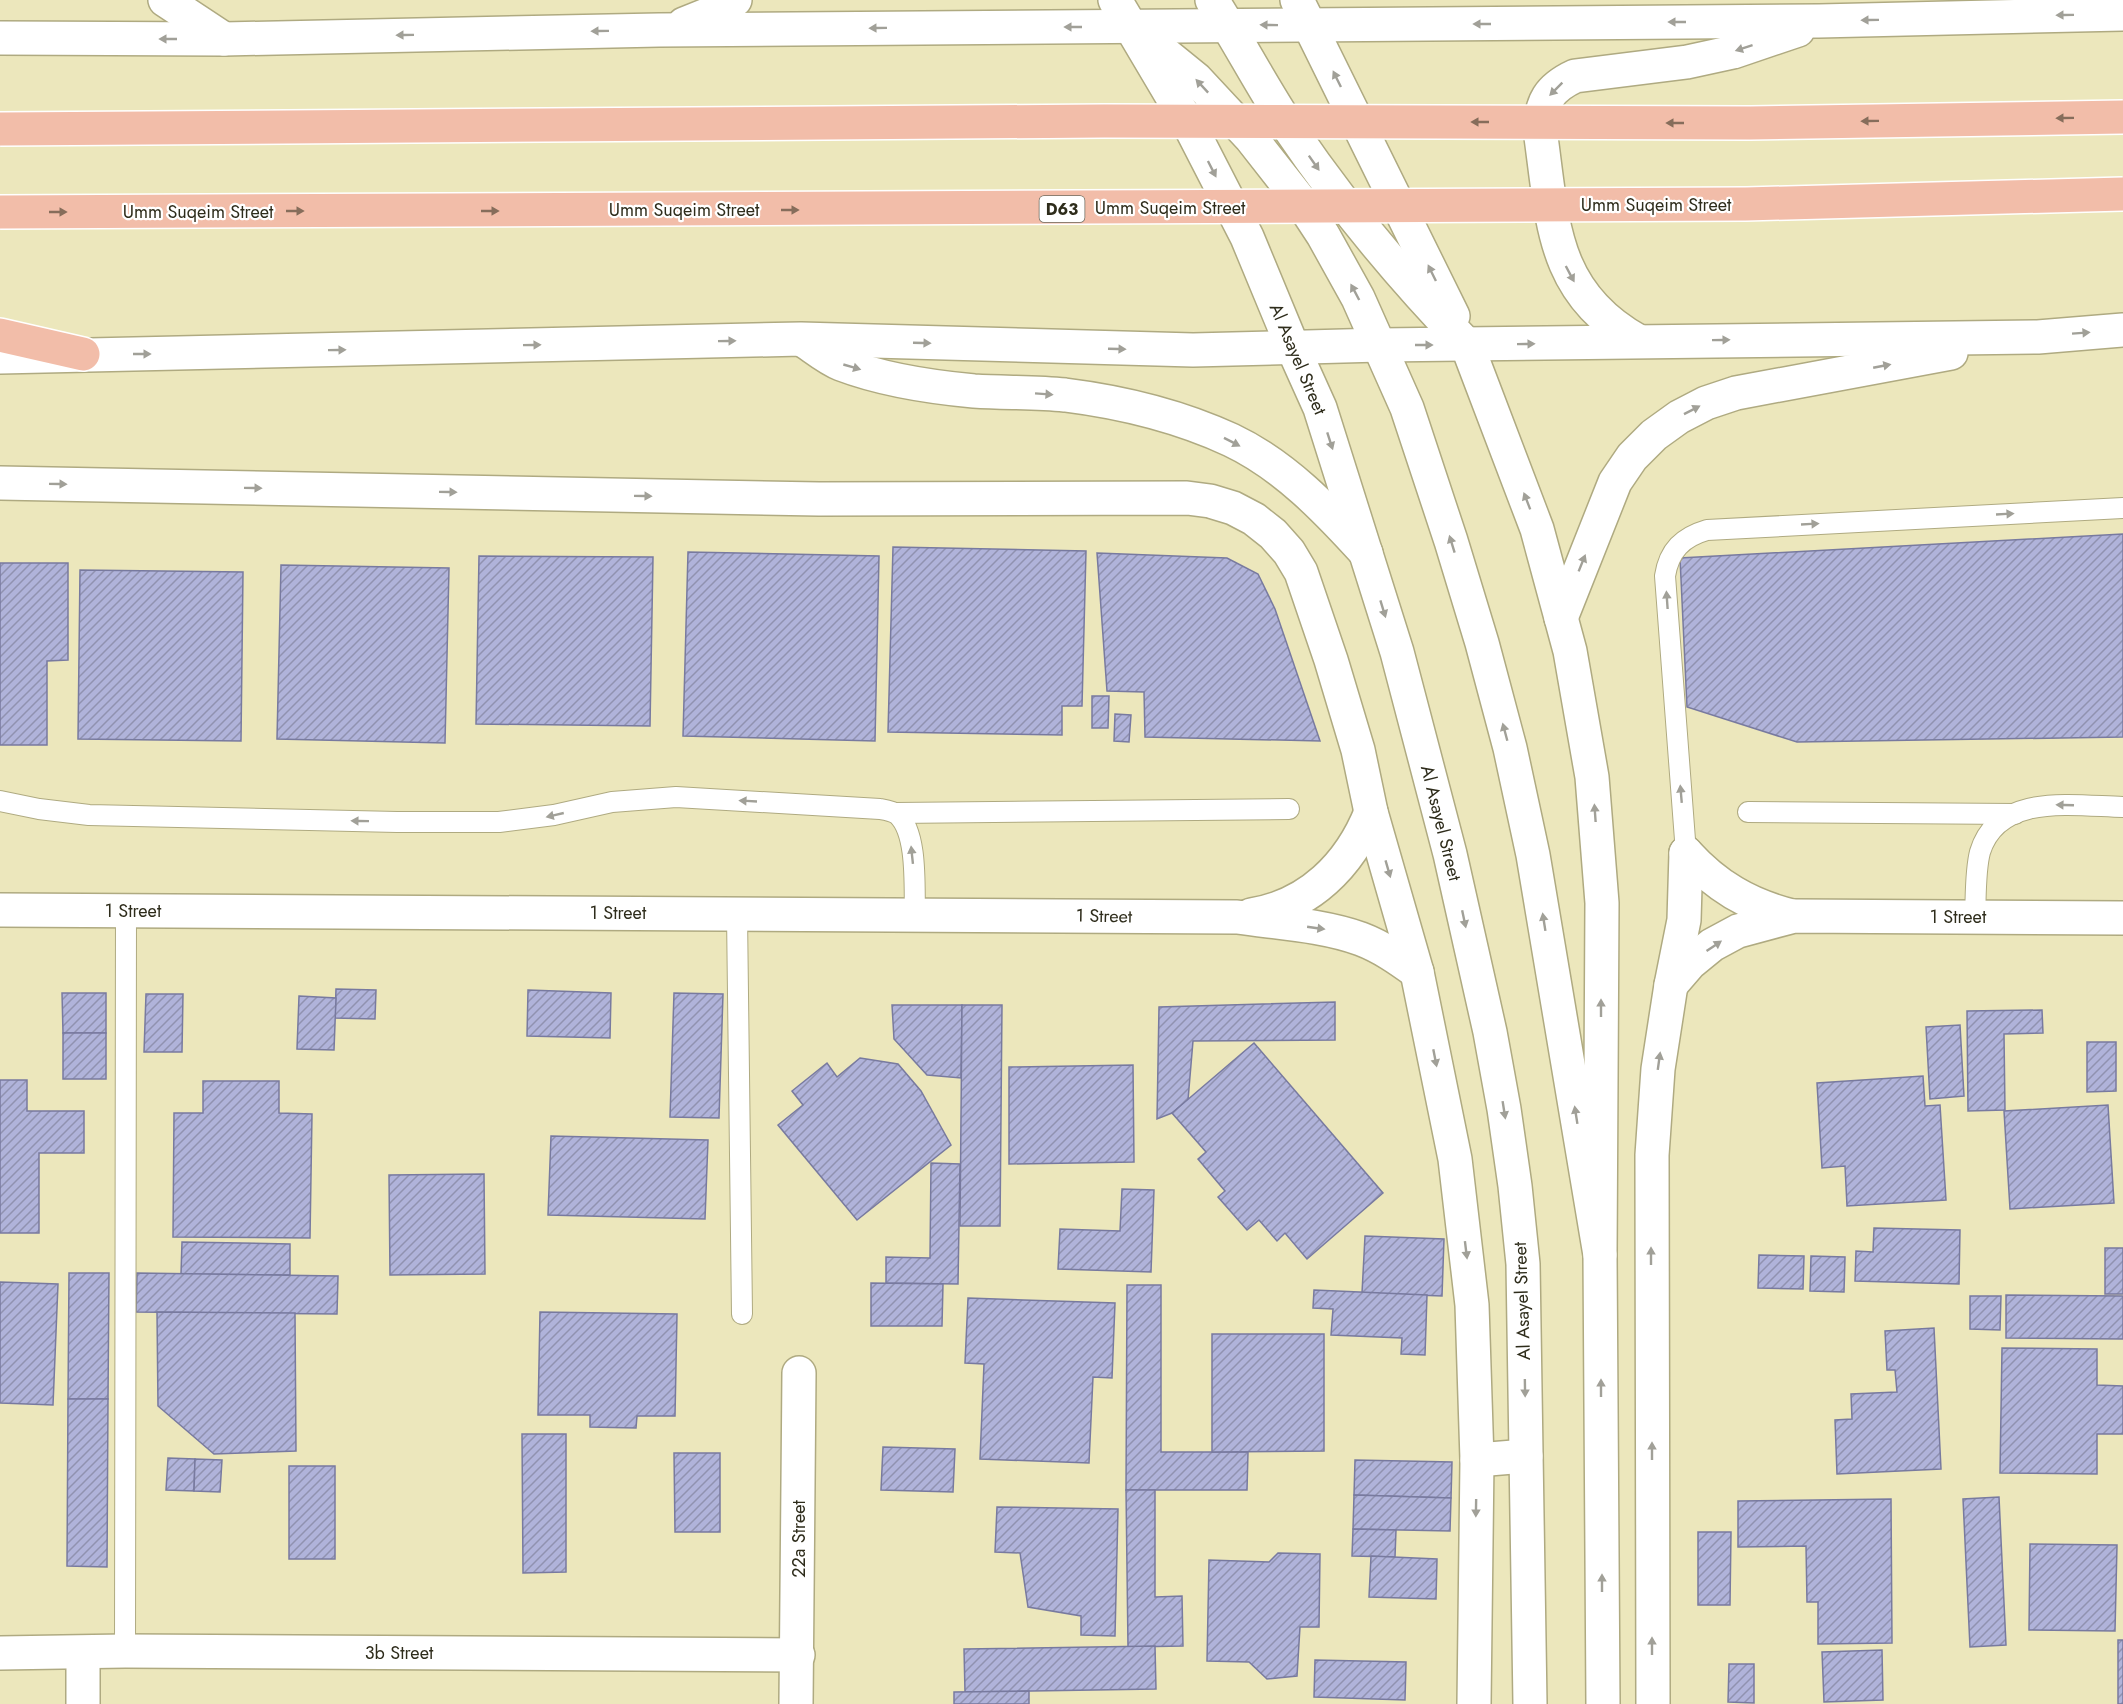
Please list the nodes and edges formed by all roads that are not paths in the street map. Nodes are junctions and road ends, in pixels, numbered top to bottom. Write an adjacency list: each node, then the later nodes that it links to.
1 (165, 0): 11 (street)
2 (735, 0): 9 (street)
3 (1722, 0): 8 (street)
4 (2113, 9): 8 (street, one-way to 8)
5 (1220, 12): 6 (street, one-way to 5); 7 (street); 22 (street, one-way to 22)
6 (1304, 13): 8 (street, one-way to 6); 22 (street, one-way to 6)
7 (1123, 14): 9 (street, one-way to 9); 21 (street, one-way to 7); 23 (street, Al Asayel Street, one-way to 23)
8 (1819, 21): 20 (street, one-way to 20)
9 (659, 30): 11 (street, one-way to 11)
10 (0, 38): 11 (street, one-way to 10)
11 (224, 39)
12 (2123, 117): 13 (main road, one-way to 13, bridge)
13 (0, 129)
14 (2123, 195): 15 (main road, Umm Suqeim Street / D63, one-way to 14, bridge)
15 (0, 212)
16 (2123, 330): 18 (street, one-way to 16)
17 (0, 335): 24 (main road)
18 (2038, 337): 20 (street, one-way to 18); 29 (street, one-way to 18)
19 (801, 339): 23 (street, one-way to 23); 24 (street, one-way to 19); 28 (street, one-way to 28)
20 (1638, 341): 22 (street, one-way to 20)
21 (1380, 345): 22 (street, one-way to 22); 23 (street); 48 (street, one-way to 21)
22 (1467, 345): 29 (street, one-way to 22)
23 (1293, 348): 28 (street, Al Asayel Street, one-way to 28)
24 (83, 354): 25 (street)
25 (0, 357)
26 (0, 483): 33 (street, one-way to 33)
27 (2123, 508): 37 (lane, one-way to 27)
28 (1366, 553): 51 (street, Al Asayel Street, one-way to 51)
29 (1561, 618): 48 (street, one-way to 29)
30 (0, 801): 35 (lane, one-way to 30)
31 (2123, 807): 36 (lane, one-way to 36)
32 (1289, 809): 35 (lane)
33 (1371, 812): 43 (street, 1 Street); 46 (street, one-way to 46)
34 (1748, 812): 36 (lane)
35 (896, 813): 41 (lane, one-way to 35)
36 (2014, 814): 44 (lane)
37 (1686, 853): 42 (street, 1 Street); 47 (street)
38 (0, 910): 39 (street, 1 Street)
39 (126, 911): 40 (street, 1 Street); 53 (lane)
40 (737, 914): 41 (street, 1 Street); 49 (lane)
41 (915, 914): 43 (street, 1 Street)
42 (1794, 916): 44 (street, 1 Street); 47 (street, 1 Street, one-way to 42)
43 (1237, 917): 46 (street, 1 Street, one-way to 46)
44 (1975, 918): 45 (street, 1 Street)
45 (2123, 918)
46 (1417, 972): 52 (street, one-way to 52)
47 (1671, 985): 62 (street, one-way to 47)
48 (1600, 1255): 61 (street, one-way to 48)
49 (742, 1314)
50 (799, 1374): 56 (street, 22a Street)
51 (1526, 1456): 52 (street); 60 (street, Al Asayel Street)
52 (1477, 1460): 59 (street, one-way to 59)
53 (125, 1651): 55 (street, 3b Street); 56 (street, 3b Street)
54 (0, 1653): 55 (street, 3b Street)
55 (83, 1653): 57 (street)
56 (798, 1655): 58 (street, 22a Street)
57 (83, 1704)
58 (796, 1704)
59 (1474, 1704)
60 (1530, 1704)
61 (1603, 1704)
62 (1653, 1704)

